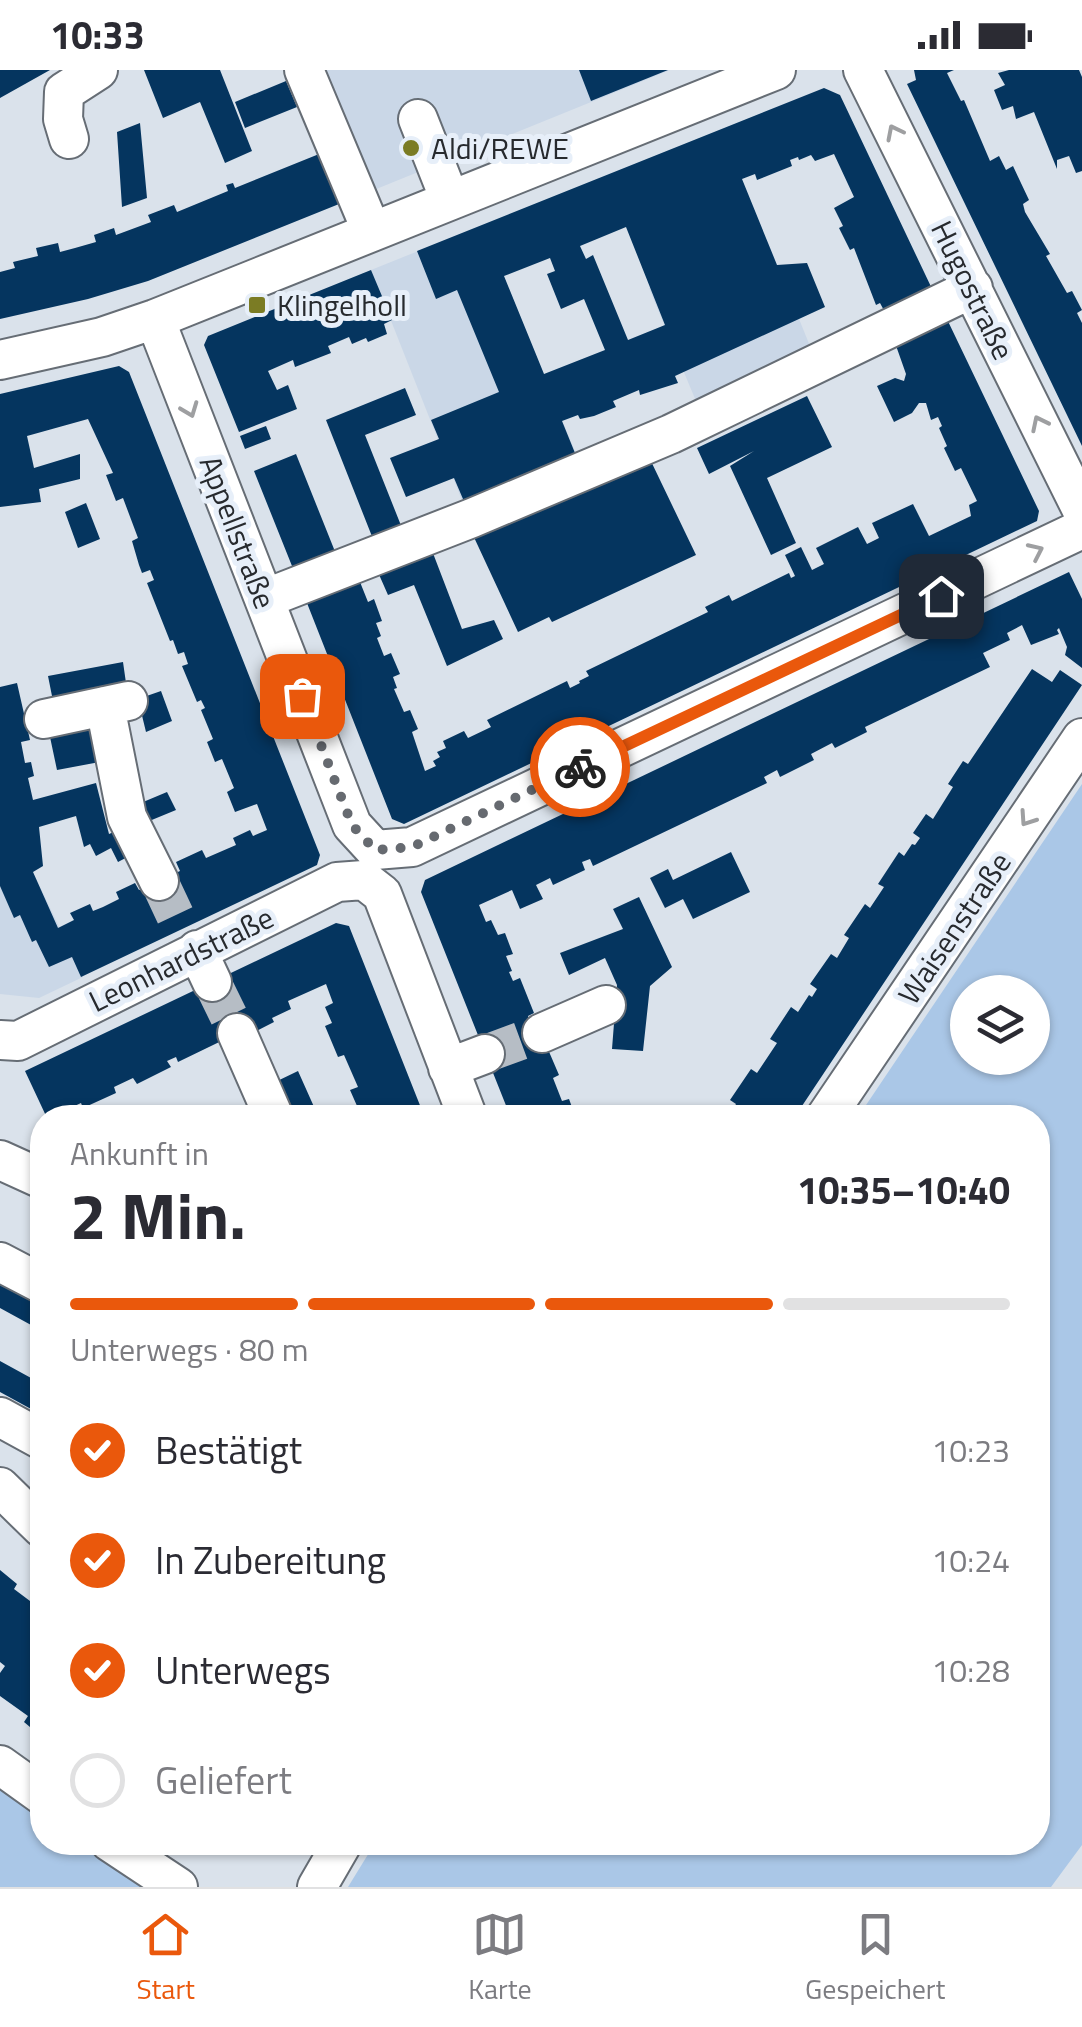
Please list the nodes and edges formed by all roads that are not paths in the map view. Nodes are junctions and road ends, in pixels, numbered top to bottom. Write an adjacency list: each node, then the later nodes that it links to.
1 (98, 70): 6 (street)
2 (304, 70): 8 (street)
3 (776, 70): 7 (street)
4 (863, 70): 9 (street, Hugostraße, one-way to 4)
5 (418, 120): 7 (street)
6 (69, 138)
7 (450, 200): 8 (street)
8 (372, 232): 10 (street)
9 (973, 288): 12 (street, Hugostraße, one-way to 9); 14 (street)
10 (155, 319): 11 (street); 14 (street, Appellstraße, one-way to 14)
11 (0, 360)
12 (1082, 510)
13 (1082, 529): 17 (street, Leonhardstraße, one-way to 13)
14 (264, 599): 17 (street, Appellstraße)
15 (44, 719): 18 (street)
16 (1082, 738): 27 (street, Waisenstraße, one-way to 27)
17 (369, 865): 22 (street, Leonhardstraße); 24 (street, Appellstraße)
18 (159, 881)
19 (601, 1007): 21 (street)
20 (237, 1033): 25 (street)
21 (542, 1033)
22 (0, 1040)
23 (485, 1054): 24 (street)
24 (448, 1068): 26 (street, Appellstraße)
25 (268, 1105)
26 (463, 1105)
27 (834, 1105)
28 (0, 1160): 29 (street)
29 (30, 1173)
30 (0, 1262): 31 (street)
31 (30, 1278)
32 (0, 1417): 33 (street)
33 (30, 1433)
34 (0, 1487): 35 (street)
35 (30, 1516)
36 (0, 1766): 37 (street)
37 (30, 1787)
38 (130, 1855): 40 (street)
39 (335, 1855): 41 (street)
40 (178, 1887)
41 (317, 1887)

